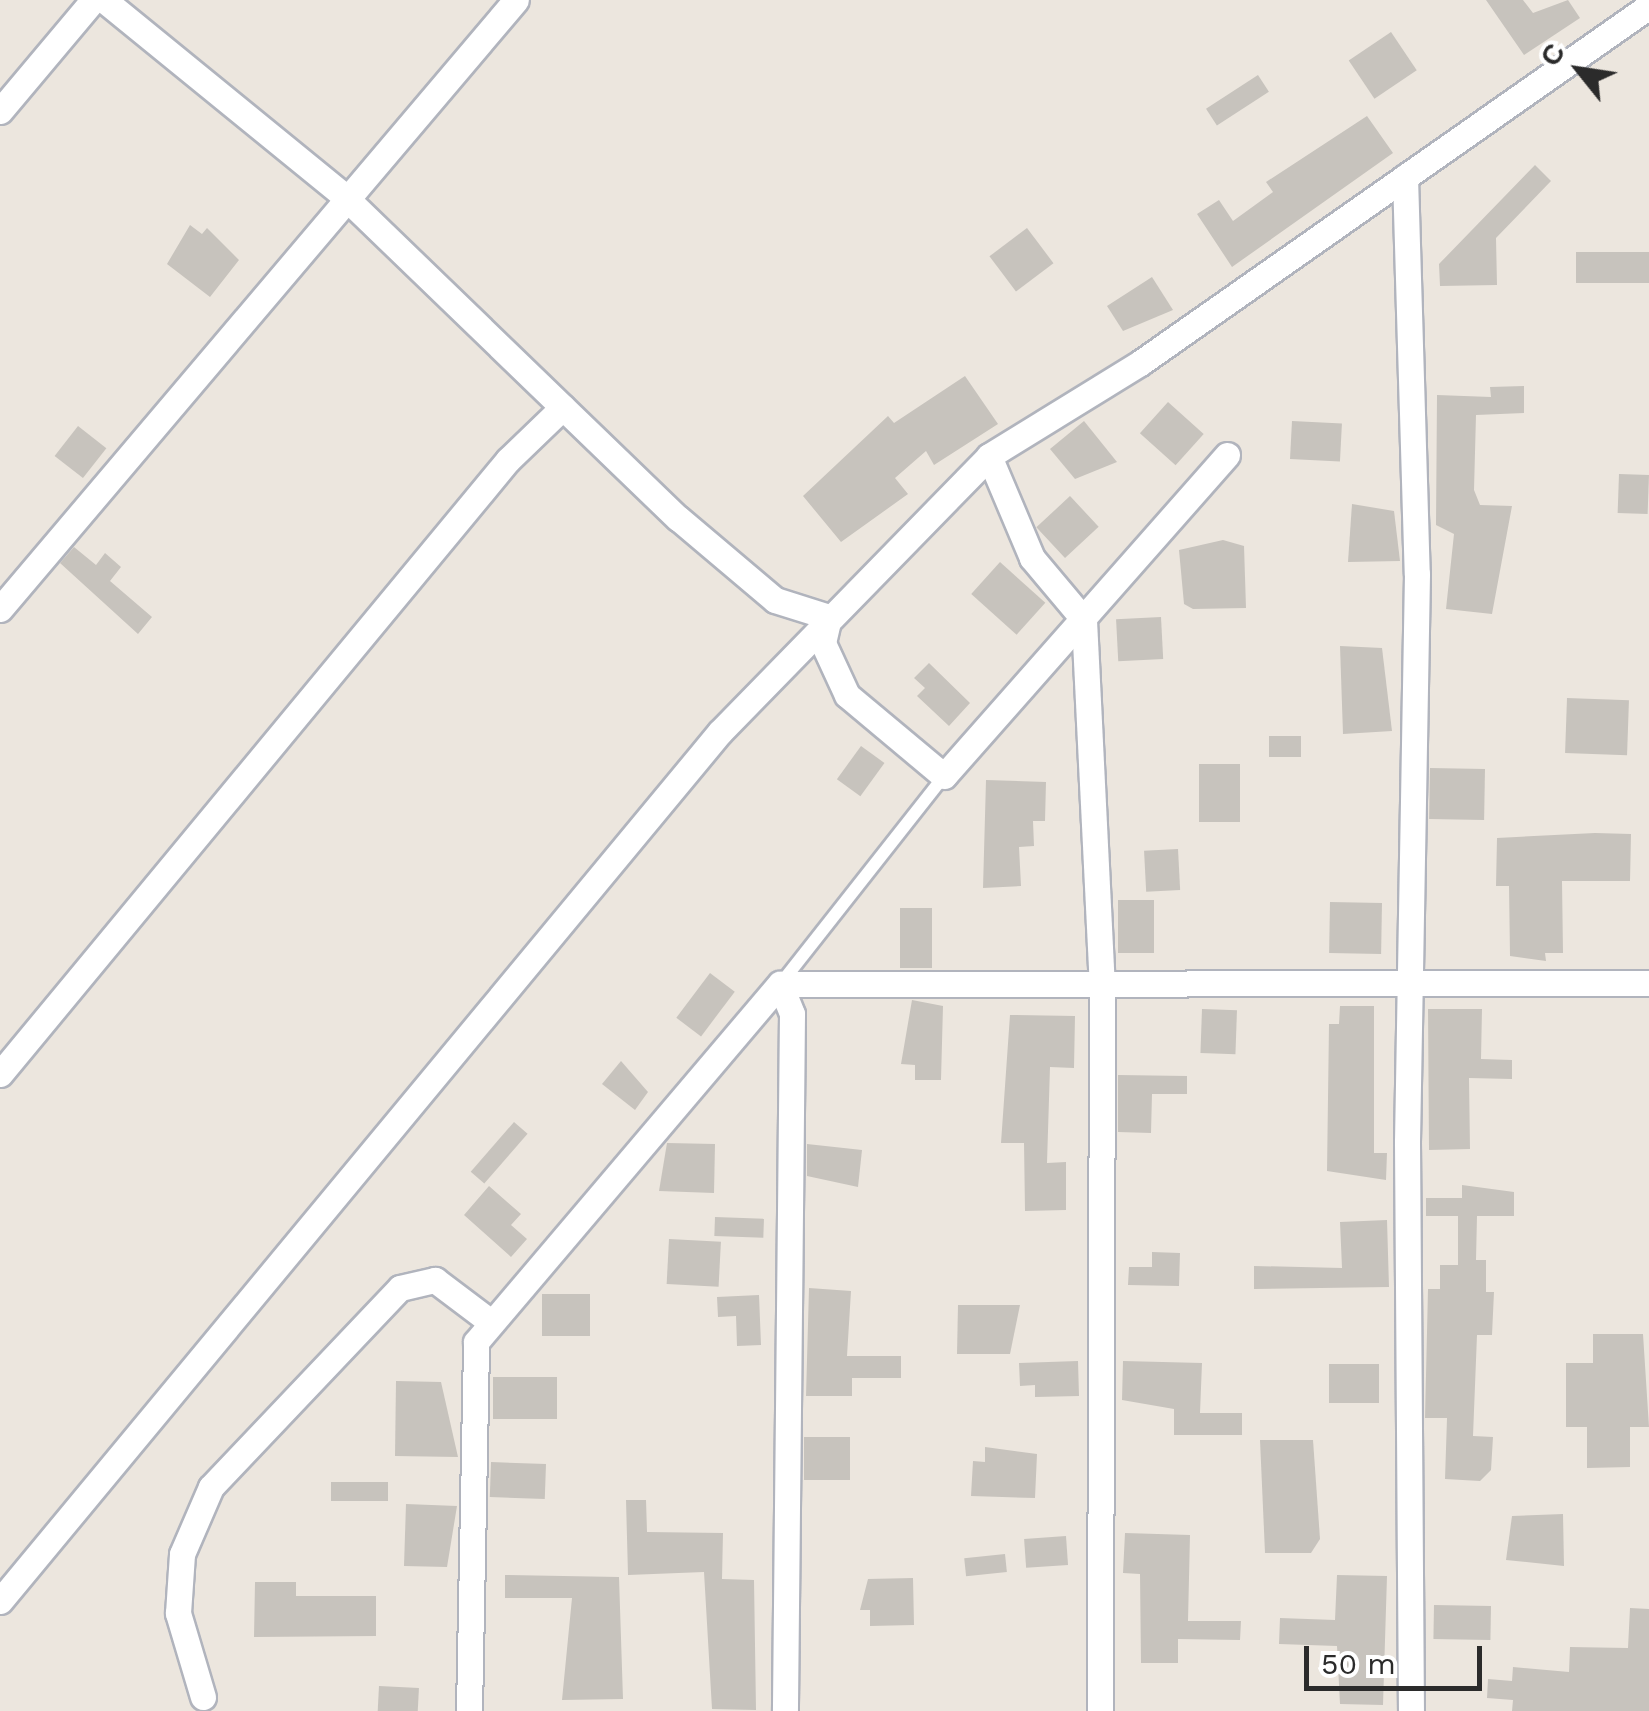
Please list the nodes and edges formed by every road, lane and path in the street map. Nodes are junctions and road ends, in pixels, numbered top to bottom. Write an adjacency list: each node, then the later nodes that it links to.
1 (93, 0): 5 (street)
2 (104, 0): 7 (street)
3 (516, 0): 7 (street)
4 (1649, 6): 6 (street)
5 (0, 111)
6 (1405, 177): 10 (street); 15 (street)
7 (344, 196): 8 (street); 11 (street)
8 (563, 407): 12 (street); 19 (street)
9 (1227, 455): 13 (street)
10 (989, 456): 12 (street); 13 (street)
11 (0, 609)
12 (829, 617): 14 (street); 21 (street)
13 (1084, 620): 14 (street); 18 (street)
14 (944, 776): 17 (lane)
15 (1408, 983): 16 (street); 18 (street); 26 (street)
16 (1649, 983)
17 (780, 984): 18 (street); 20 (street); 24 (street)
18 (1102, 986): 25 (street)
19 (0, 1074)
20 (488, 1320): 22 (street); 23 (street)
21 (0, 1601)
22 (203, 1697)
23 (469, 1711)
24 (786, 1711)
25 (1100, 1711)
26 (1411, 1711)

